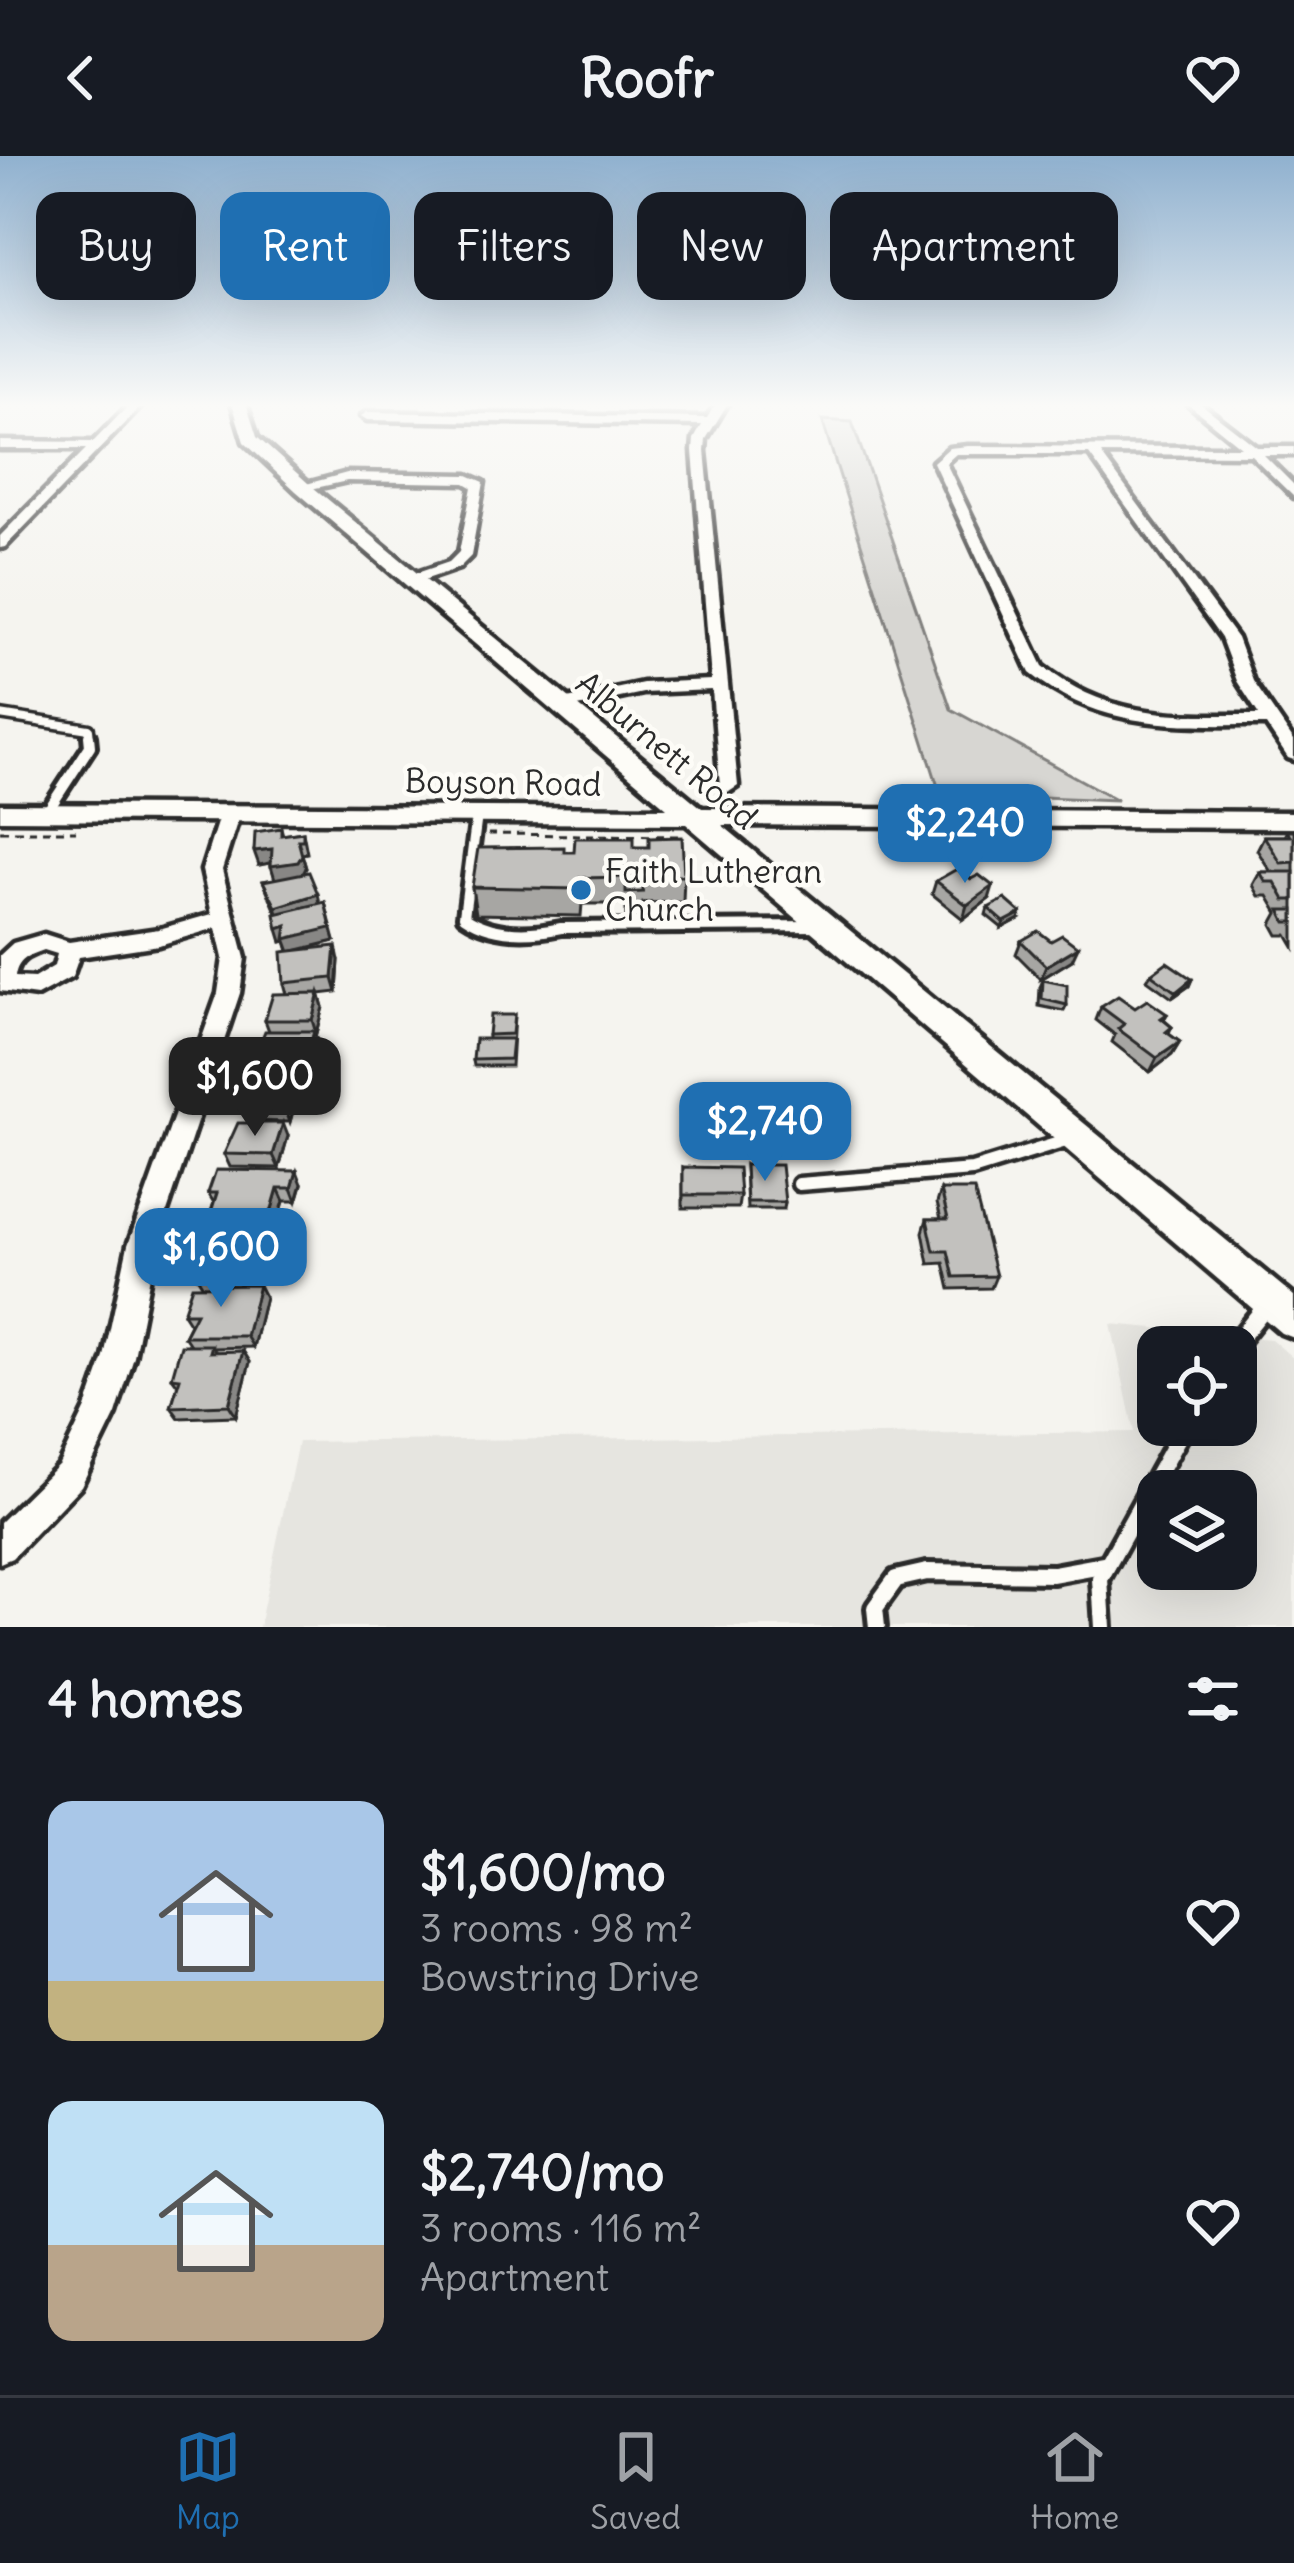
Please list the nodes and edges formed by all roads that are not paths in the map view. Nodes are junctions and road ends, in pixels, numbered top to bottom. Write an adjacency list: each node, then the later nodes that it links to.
1 (67, 472): 7 (street)
2 (285, 472): 6 (street, Alburnett Road)
3 (701, 472): 9 (street)
4 (944, 472): 12 (street)
5 (1108, 472): 12 (street)
6 (302, 487): 8 (street, Alburnett Road); 8 (street)
7 (0, 544)
8 (413, 579): 10 (street, Alburnett Road)
9 (720, 685): 10 (street); 14 (street)
10 (559, 706): 19 (street, Alburnett Road)
11 (0, 715): 16 (lane)
12 (1270, 719): 13 (street)
13 (1294, 754)
14 (729, 787)
15 (0, 812): 16 (street, Boyson Road)
16 (47, 812): 17 (street, Boyson Road)
17 (230, 813): 18 (street, Boyson Road); 21 (street)
18 (477, 815): 19 (street, Boyson Road); 22 (lane)
19 (691, 818): 20 (street, Boyson Road); 22 (street, Alburnett Road)
20 (1294, 820)
21 (225, 918): 23 (street); 30 (street)
22 (821, 926): 24 (street, Alburnett Road)
23 (69, 950)
24 (1075, 1137): 25 (lane); 26 (street, Alburnett Road)
25 (799, 1184)
26 (1270, 1300): 27 (street, Alburnett Road); 28 (lane)
27 (1294, 1320)
28 (1250, 1326)
29 (1173, 1446): 31 (lane)
30 (0, 1546)
31 (1108, 1564): 32 (lane); 33 (lane)
32 (878, 1627)
33 (1103, 1627)

